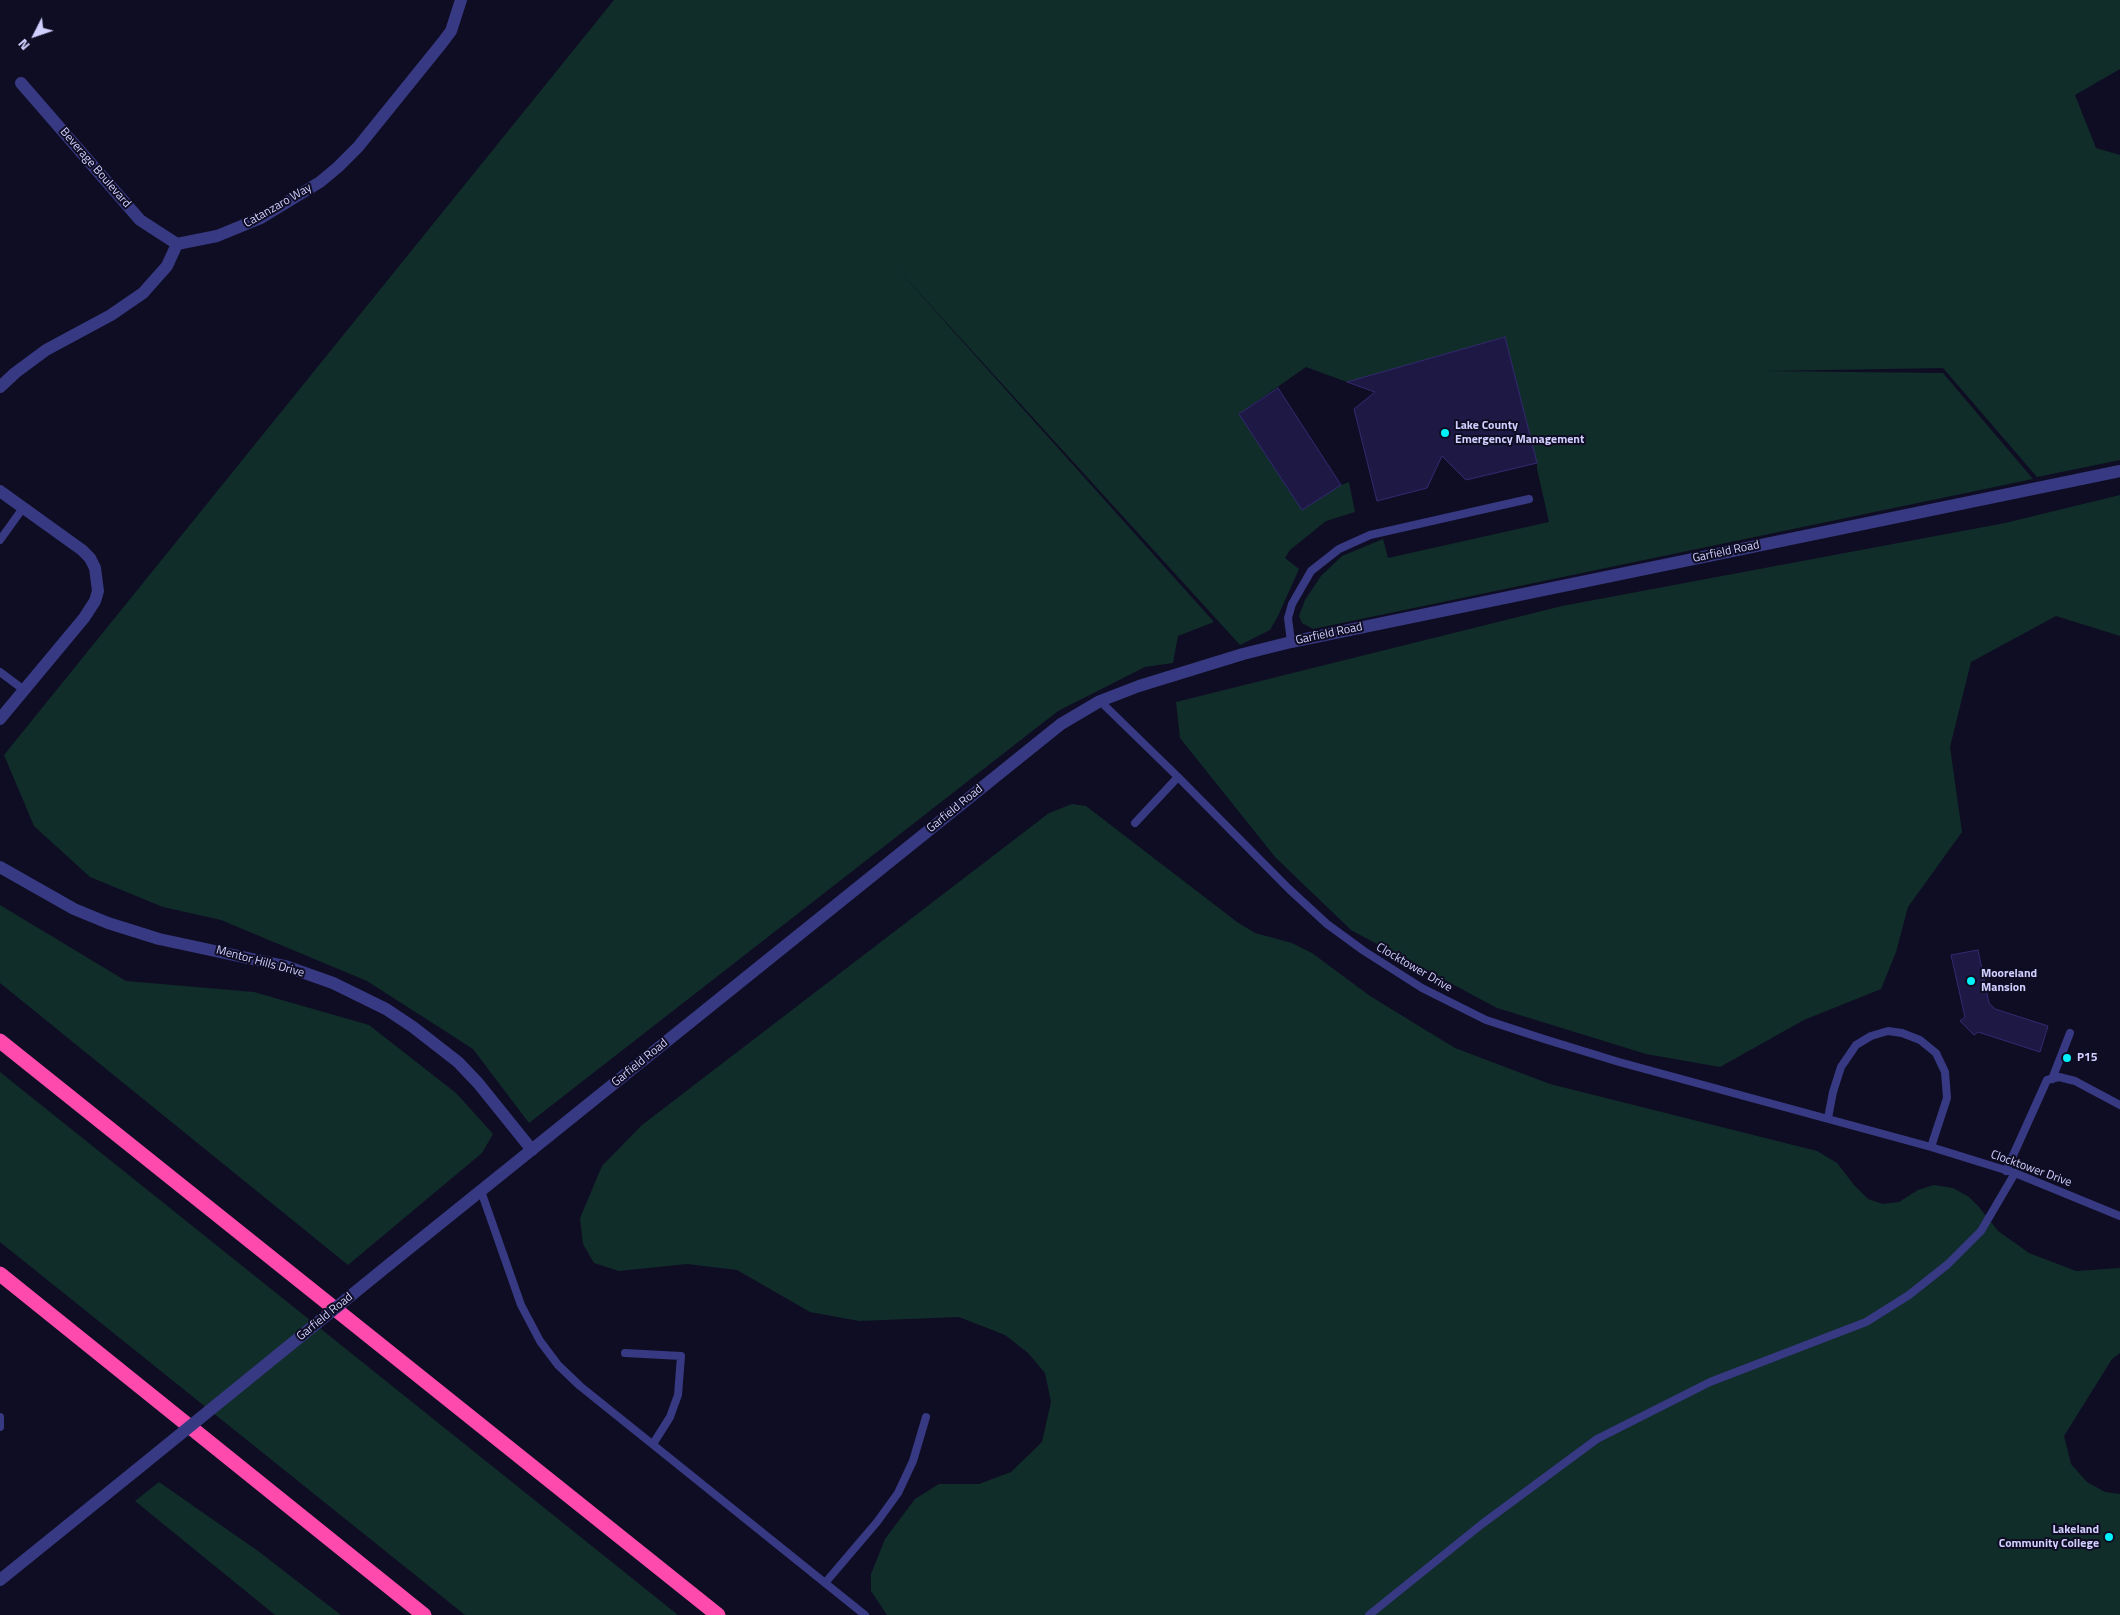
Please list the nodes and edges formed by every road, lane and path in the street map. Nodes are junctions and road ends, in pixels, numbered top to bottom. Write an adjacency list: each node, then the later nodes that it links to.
1 (461, 0): 3 (street, Catanzaro Way)
2 (20, 84): 3 (street, Beverage Boulevard)
3 (176, 244): 4 (street)
4 (0, 387)
5 (2120, 471): 10 (street, Garfield Road)
6 (0, 491): 8 (street)
7 (1529, 499): 10 (lane)
8 (23, 508): 9 (lane); 12 (street)
9 (0, 540)
10 (1291, 642): 13 (street, Garfield Road)
11 (0, 672): 12 (lane)
12 (24, 690): 14 (street)
13 (1100, 702): 15 (lane, Clocktower Drive); 24 (street, Garfield Road)
14 (0, 720)
15 (1178, 777): 16 (lane); 22 (lane, Clocktower Drive)
16 (1135, 823)
17 (0, 867): 24 (street, Mentor Hills Drive)
18 (2070, 1032): 20 (lane)
19 (0, 1042): 38 (highway)
20 (2052, 1078): 21 (lane); 25 (lane)
21 (2120, 1106)
22 (1828, 1118): 23 (lane, Clocktower Drive); 23 (lane)
23 (1932, 1148): 25 (lane, Clocktower Drive)
24 (532, 1150): 27 (street, Garfield Road)
25 (2006, 1170): 26 (lane, Clocktower Drive)
26 (2015, 1173): 28 (lane, Clocktower Drive); 40 (lane)
27 (481, 1191): 34 (lane); 35 (street, Garfield Road, bridge)
28 (2120, 1216)
29 (0, 1274): 37 (highway)
30 (625, 1353): 34 (lane)
31 (0, 1417): 33 (lane)
32 (926, 1417): 36 (lane)
33 (0, 1427)
34 (653, 1444): 36 (lane)
35 (0, 1580)
36 (825, 1584): 39 (lane)
37 (424, 1615)
38 (718, 1615)
39 (865, 1615)
40 (1370, 1615)

